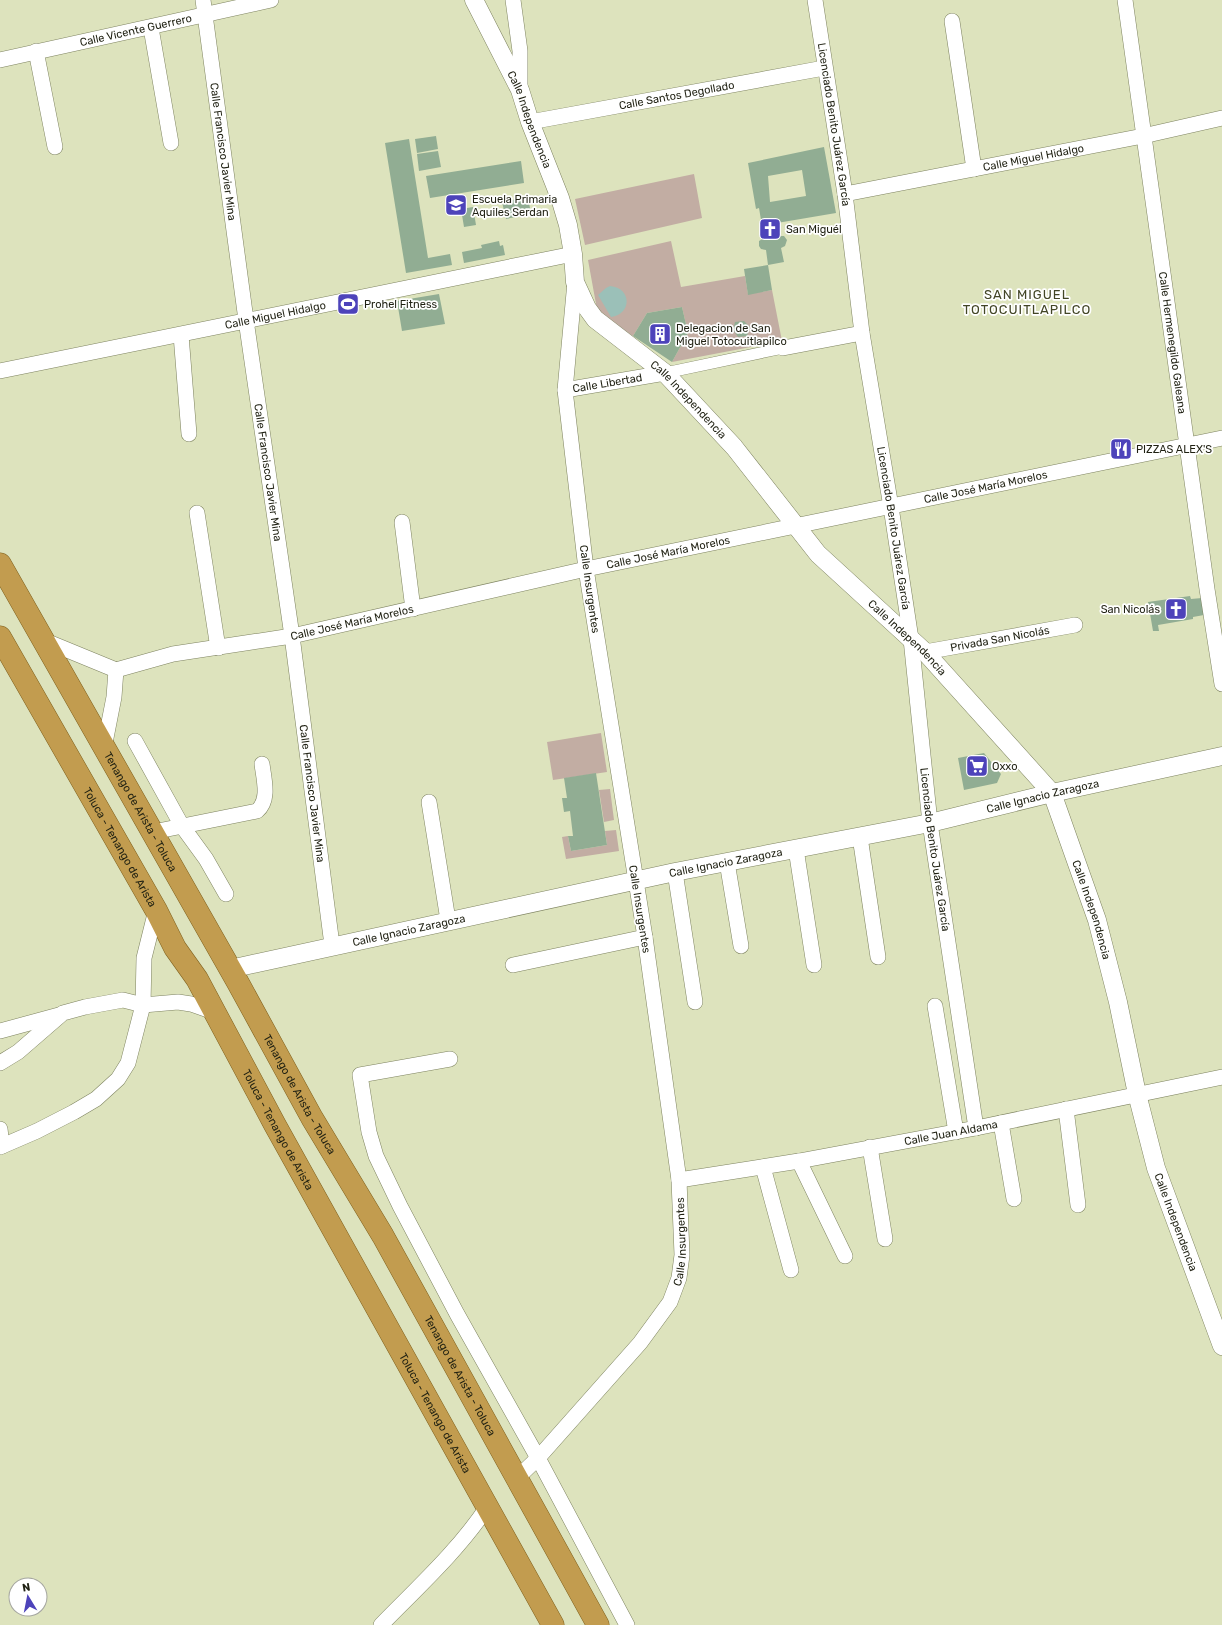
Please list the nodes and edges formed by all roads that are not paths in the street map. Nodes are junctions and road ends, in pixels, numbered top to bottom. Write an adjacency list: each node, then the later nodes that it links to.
1 (271, 0): 6 (street, Calle Vicente Guerrero)
2 (474, 0): 12 (street, Calle Independencia)
3 (513, 0): 12 (street)
4 (814, 0): 11 (street, Licenciado Benito Juárez García)
5 (1125, 0): 15 (street, Calle Hermenegildo Galeana)
6 (204, 7): 8 (street, Calle Vicente Guerrero); 22 (street, Calle Francisco Javier Mina)
7 (952, 21): 18 (street)
8 (151, 28): 9 (street, Calle Vicente Guerrero); 16 (street)
9 (36, 51): 10 (street, Calle Vicente Guerrero); 17 (street)
10 (0, 60)
11 (824, 68): 14 (street, Calle Santos Degollado); 19 (street, Licenciado Benito Juárez García)
12 (520, 90): 14 (street, Calle Independencia)
13 (1222, 118): 15 (street, Calle Miguel Hidalgo)
14 (530, 122): 20 (street, Calle Independencia)
15 (1143, 136): 18 (street, Calle Miguel Hidalgo); 31 (street, Calle Hermenegildo Galeana)
16 (170, 143)
17 (55, 147)
18 (974, 170): 19 (street, Calle Miguel Hidalgo)
19 (845, 194): 23 (street, Licenciado Benito Juárez García)
20 (573, 254): 21 (street, Calle Independencia); 22 (street, Calle Miguel Hidalgo)
21 (575, 282): 27 (street, Calle Independencia); 28 (street, Calle Insurgentes)
22 (246, 320): 24 (street, Calle Miguel Hidalgo); 40 (street, Calle Francisco Javier Mina)
23 (862, 333): 25 (street, Calle Libertad); 32 (street, Licenciado Benito Juárez García)
24 (181, 335): 26 (street, Calle Miguel Hidalgo); 29 (street)
25 (783, 348): 27 (street, Calle Libertad)
26 (0, 371)
27 (665, 373): 28 (street, Calle Libertad); 35 (street, Calle Independencia)
28 (565, 390): 37 (street, Calle Insurgentes)
29 (189, 434)
30 (1222, 438): 31 (street, Calle José María Morelos)
31 (1188, 445): 32 (street, Calle José María Morelos); 47 (street, Calle Hermenegildo Galeana)
32 (891, 507): 35 (street, Calle José María Morelos); 42 (street, Licenciado Benito Juárez García)
33 (197, 513): 44 (street)
34 (402, 522): 38 (street)
35 (796, 527): 37 (street, Calle José María Morelos); 42 (street, Calle Independencia)
36 (0, 564): 43 (highway, Tenango de Arista - Toluca)
37 (586, 569): 38 (street, Calle José María Morelos); 61 (street, Calle Insurgentes)
38 (413, 609): 40 (street, Calle José María Morelos)
39 (1074, 625): 45 (street, Privada San Nicolás)
40 (292, 636): 44 (street, Calle José María Morelos); 66 (street, Calle Francisco Javier Mina)
41 (0, 637): 63 (highway, Toluca - Tenango de Arista)
42 (911, 639): 45 (street, Calle Independencia); 54 (street, Licenciado Benito Juárez García)
43 (43, 640): 46 (street); 49 (highway, Tenango de Arista - Toluca)
44 (218, 648): 46 (street, Calle José María Morelos)
45 (925, 652): 52 (street, Calle Independencia)
46 (116, 670): 49 (street)
47 (1222, 684)
48 (135, 741): 55 (street)
49 (104, 748): 56 (highway, Tenango de Arista - Toluca)
50 (1222, 756): 52 (street, Calle Ignacio Zaragoza)
51 (262, 764): 55 (street)
52 (1052, 794): 54 (street, Calle Ignacio Zaragoza); 81 (street, Calle Independencia)
53 (429, 802): 64 (street)
54 (930, 823): 57 (street, Calle Ignacio Zaragoza); 84 (street, Licenciado Benito Juárez García)
55 (182, 826): 56 (street); 62 (street)
56 (153, 832): 71 (highway, Tenango de Arista - Toluca)
57 (860, 838): 58 (street, Calle Ignacio Zaragoza); 68 (street)
58 (796, 849): 59 (street, Calle Ignacio Zaragoza); 70 (street)
59 (727, 862): 60 (street, Calle Ignacio Zaragoza); 67 (street)
60 (675, 872): 61 (street, Calle Ignacio Zaragoza); 72 (street)
61 (635, 880): 64 (street, Calle Ignacio Zaragoza); 65 (street, Calle Insurgentes)
62 (226, 894)
63 (156, 910): 73 (street); 75 (highway, Toluca - Tenango de Arista)
64 (448, 920): 66 (street, Calle Ignacio Zaragoza)
65 (645, 937): 69 (street); 91 (street, Calle Insurgentes)
66 (332, 945): 71 (street, Calle Ignacio Zaragoza)
67 (740, 946)
68 (878, 957)
69 (513, 965)
70 (814, 965)
71 (230, 969): 99 (highway, Tenango de Arista - Toluca)
72 (695, 1002)
73 (143, 1004): 75 (street); 76 (street); 87 (street)
74 (934, 1006): 86 (street)
75 (214, 1012): 100 (highway, Toluca - Tenango de Arista)
76 (63, 1013): 77 (street); 79 (street)
77 (0, 1031)
78 (450, 1059): 98 (street)
79 (0, 1063)
80 (1222, 1077): 81 (street, Calle Juan Aldama)
81 (1137, 1094): 82 (street, Calle Juan Aldama); 97 (street, Calle Independencia)
82 (1066, 1109): 83 (street, Calle Juan Aldama); 93 (street)
83 (1001, 1123): 84 (street, Calle Juan Aldama); 92 (street)
84 (976, 1128): 86 (street, Calle Juan Aldama)
85 (0, 1129): 87 (street)
86 (956, 1132): 88 (street, Calle Juan Aldama)
87 (1, 1146)
88 (870, 1147): 89 (street, Calle Juan Aldama); 94 (street)
89 (799, 1162): 90 (street, Calle Juan Aldama); 95 (street)
90 (763, 1167): 91 (street, Calle Juan Aldama); 96 (street)
91 (679, 1180): 98 (street, Calle Insurgentes)
92 (1014, 1199)
93 (1078, 1205)
94 (885, 1240)
95 (845, 1256)
96 (791, 1270)
97 (1222, 1346)
98 (538, 1458): 99 (street, Calle Insurgentes); 104 (street)
99 (516, 1479): 103 (highway, Tenango de Arista - Toluca)
100 (488, 1506): 101 (street); 102 (highway, Toluca - Tenango de Arista)
101 (381, 1625)
102 (553, 1625)
103 (598, 1625)
104 (627, 1625)

